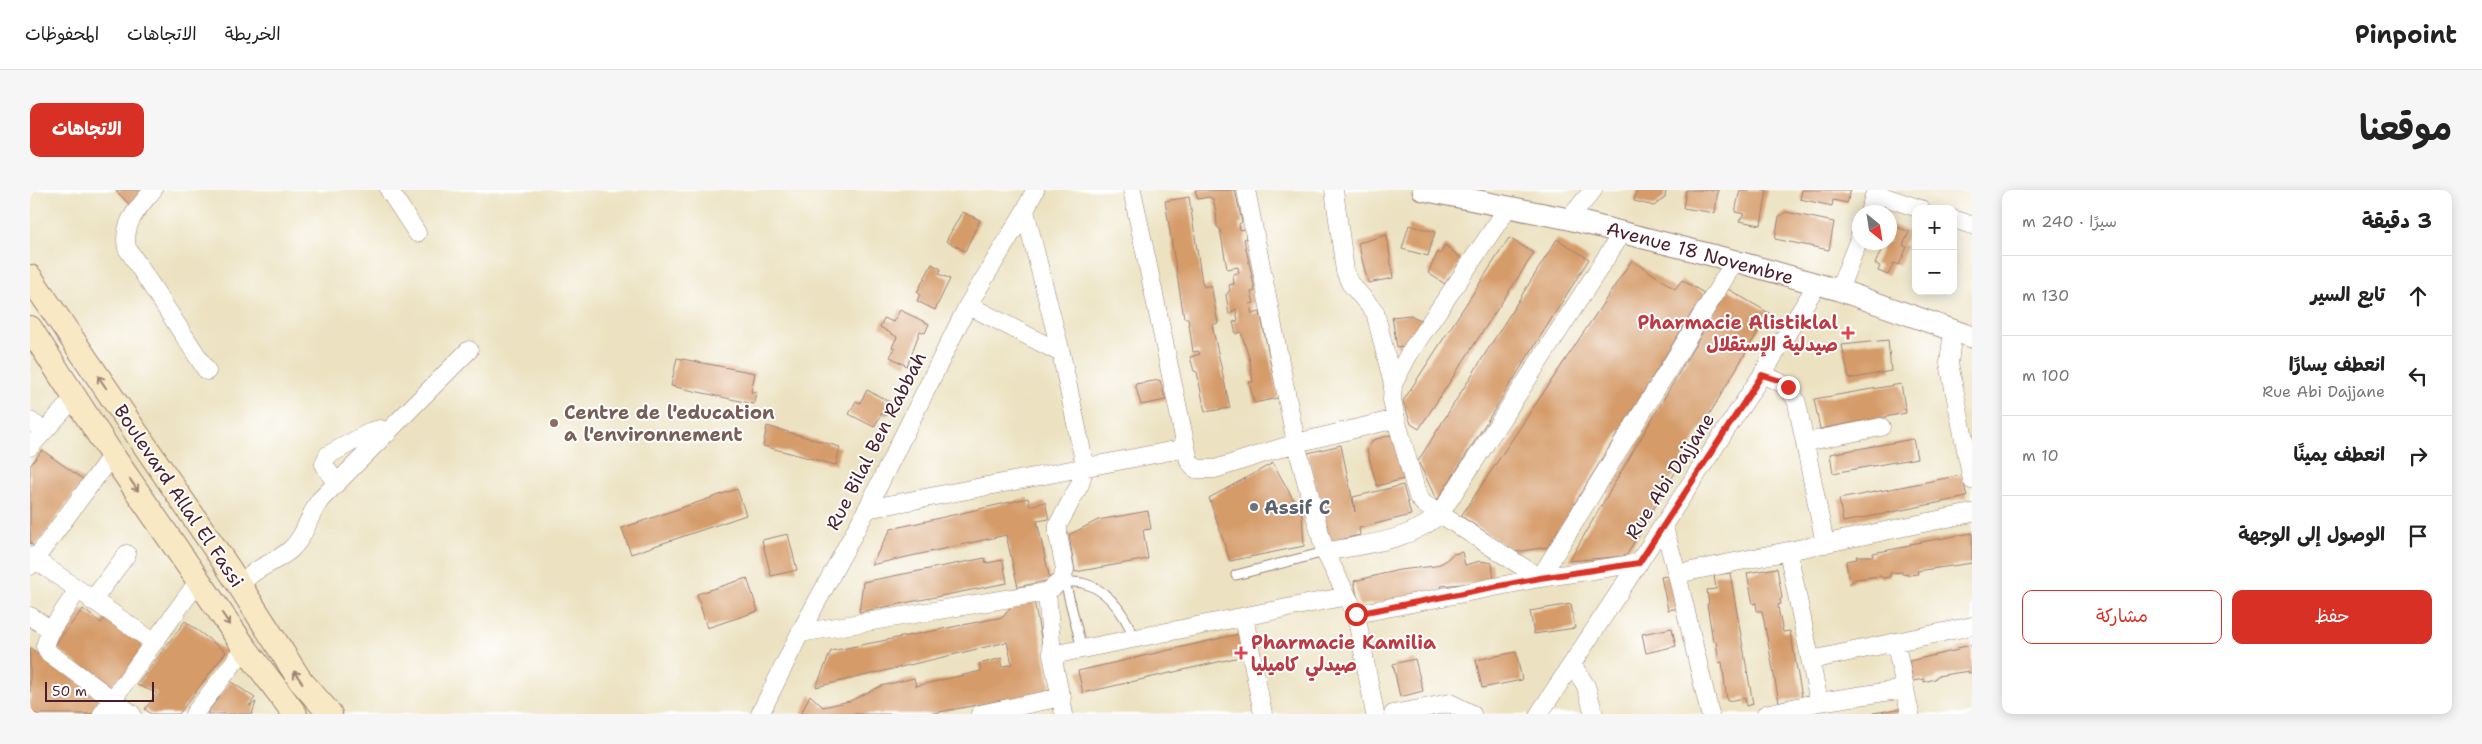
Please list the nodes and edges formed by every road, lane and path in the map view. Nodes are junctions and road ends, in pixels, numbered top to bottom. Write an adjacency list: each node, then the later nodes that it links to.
1 (153, 190): 30 (street)
2 (389, 190): 18 (street)
3 (1035, 190): 13 (street, Rue Bilal Ben Rabbah)
4 (1132, 190): 41 (street)
5 (1246, 190): 39 (street)
6 (1334, 190): 32 (street)
7 (1423, 190): 11 (street, Avenue 18 Novembre)
8 (1594, 190): 14 (street); 16 (street)
9 (1876, 192): 10 (street); 12 (street)
10 (1871, 205)
11 (1509, 206): 14 (street, Avenue 18 Novembre); 32 (street)
12 (1912, 206)
13 (1025, 211): 25 (street, Rue Bilal Ben Rabbah); 29 (street)
14 (1569, 219): 16 (street, Avenue 18 Novembre)
15 (1957, 220): 17 (street)
16 (1590, 224): 19 (street, Avenue 18 Novembre)
17 (1972, 225)
18 (417, 233)
19 (1622, 233): 21 (street, Avenue 18 Novembre); 48 (street)
20 (1855, 250): 24 (street)
21 (1735, 261): 23 (street, Avenue 18 Novembre); 59 (street)
22 (30, 277): 58 (main road, Boulevard Allal El Fassi, one-way to 22)
23 (1817, 284): 24 (street, Avenue 18 Novembre); 31 (street, Rue Abi Dajjane)
24 (1839, 290): 27 (street, Avenue 18 Novembre)
25 (968, 305): 29 (street); 46 (street, Rue Bilal Ben Rabbah)
26 (30, 328): 33 (main road, Boulevard Allal El Fassi)
27 (1962, 333): 44 (street)
28 (469, 350): 37 (street)
29 (1061, 354): 43 (street)
30 (207, 371)
31 (1762, 375): 38 (street); 49 (street, Rue Abi Dajjane)
32 (1393, 384): 34 (street)
33 (76, 396): 35 (street); 42 (main road, Boulevard Allal El Fassi)
34 (1396, 419): 39 (street); 48 (street)
35 (36, 426): 40 (street)
36 (1881, 427): 38 (street)
37 (388, 433): 45 (street); 45 (street)
38 (1805, 442): 50 (street)
39 (1296, 443): 41 (street); 52 (street)
40 (30, 447)
41 (1186, 448): 43 (street)
42 (112, 454): 54 (street); 60 (main road, Boulevard Allal El Fassi, one-way to 60)
43 (1085, 466): 46 (street); 61 (street)
44 (1972, 480)
45 (336, 484): 58 (street)
46 (867, 509): 71 (street, Rue Bilal Ben Rabbah)
47 (1972, 513): 50 (street)
48 (1440, 514): 52 (street); 59 (street)
49 (1663, 524): 55 (street, Rue Abi Dajjane); 56 (street)
50 (1825, 544): 51 (street)
51 (1788, 551): 56 (street); 78 (street)
52 (1325, 552): 57 (lane); 64 (street)
53 (127, 554): 65 (street)
54 (31, 561): 62 (street)
55 (1639, 563): 59 (street); 79 (street, Rue Abi Dajjane)
56 (1677, 574): 97 (street)
57 (1236, 575)
58 (234, 578): 88 (main road, Boulevard Allal El Fassi, one-way to 58)
59 (1540, 578): 66 (street)
60 (199, 580): 73 (street); 75 (main road, Boulevard Allal El Fassi, one-way to 75)
61 (1063, 581): 63 (street); 72 (lane); 76 (lane)
62 (77, 590): 65 (street); 70 (street)
63 (1047, 592): 71 (street); 77 (street)
64 (1346, 596): 66 (street); 68 (street)
65 (92, 601): 73 (street)
66 (1356, 614): 92 (street)
67 (30, 616): 70 (street)
68 (1244, 617): 72 (street); 91 (street)
69 (1972, 626): 74 (street)
70 (51, 630): 81 (street)
71 (800, 632): 89 (street, Rue Bilal Ben Rabbah)
72 (1134, 639): 76 (street)
73 (152, 641): 81 (street)
74 (1896, 644): 78 (street); 80 (street)
75 (245, 648): 84 (main road, Boulevard Allal El Fassi); 87 (street)
76 (1082, 650): 77 (street)
77 (1052, 655): 83 (street)
78 (1810, 660): 82 (street)
79 (1572, 664): 95 (street, Rue Abi Dajjane); 96 (street)
80 (1904, 688): 82 (street); 99 (street)
81 (112, 699): 85 (street); 86 (street)
82 (1819, 702): 98 (street)
83 (1063, 706): 90 (street)
84 (290, 712)
85 (102, 714)
86 (132, 714)
87 (194, 714)
88 (330, 714)
89 (760, 714)
90 (980, 714)
91 (1263, 714)
92 (1375, 714)
93 (1393, 714): 94 (street)
94 (1472, 714)
95 (1539, 714)
96 (1594, 714)
97 (1710, 714)
98 (1766, 714)
99 (1910, 714)

